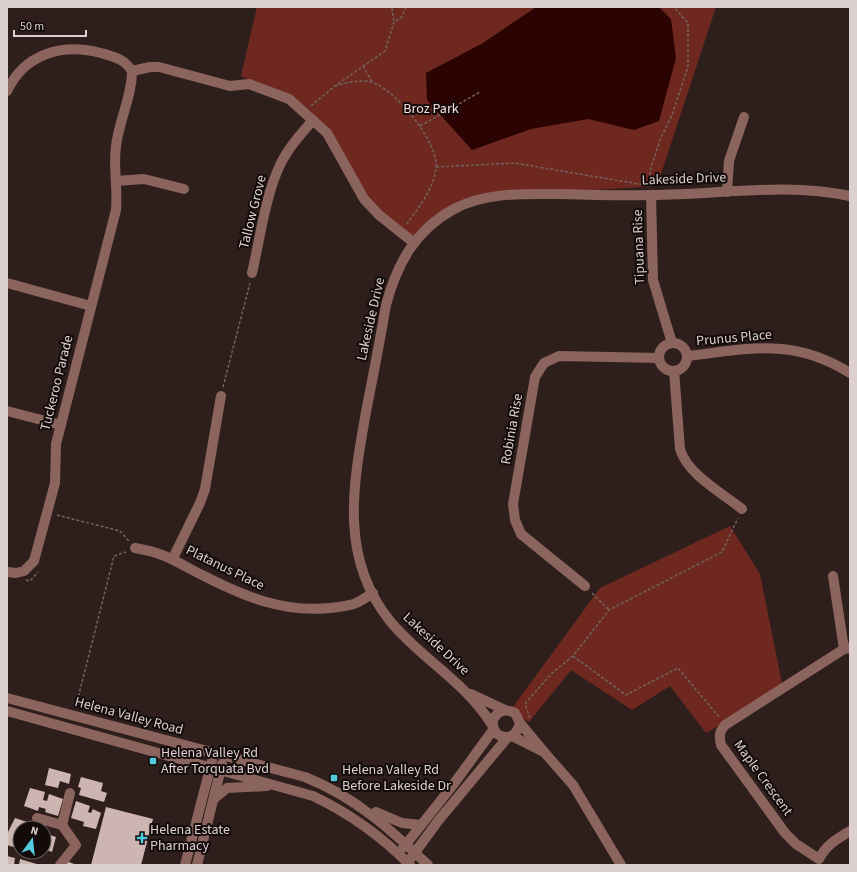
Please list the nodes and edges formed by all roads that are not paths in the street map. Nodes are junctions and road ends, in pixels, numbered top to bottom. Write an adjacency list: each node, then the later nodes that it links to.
1 (132, 71): 2 (street); 4 (street); 5 (street, Tuckeroo Parade)
2 (7, 91)
3 (744, 117): 8 (street)
4 (313, 120): 10 (street); 11 (street, Tallow Grove)
5 (116, 181): 6 (street); 13 (street, Tuckeroo Parade)
6 (184, 189)
7 (651, 191): 8 (street, Lakeside Drive); 10 (street, Lakeside Drive); 14 (street, Tipuana Rise)
8 (727, 192): 9 (street, Lakeside Drive)
9 (850, 196)
10 (413, 242): 28 (street, Lakeside Drive)
11 (252, 273)
12 (7, 283): 13 (street)
13 (92, 306): 21 (street, Tuckeroo Parade)
14 (672, 343): 15 (street); 16 (street)
15 (687, 356): 17 (street); 18 (street, Prunus Place)
16 (659, 358): 17 (street); 27 (street, Robinia Rise)
17 (674, 371): 22 (street)
18 (850, 373)
19 (221, 396): 24 (street)
20 (7, 411): 21 (street)
21 (61, 425): 25 (street, Tuckeroo Parade)
22 (742, 509)
23 (135, 548): 24 (street, Platanus Place)
24 (173, 558): 28 (street, Platanus Place)
25 (7, 572)
26 (833, 576): 29 (street)
27 (585, 586)
28 (373, 593): 30 (street, Lakeside Drive)
29 (847, 648): 48 (street, Maple Crescent)
30 (469, 694): 32 (street, Lakeside Drive); 35 (street, Lakeside Drive)
31 (7, 698): 38 (street, Helena Valley Road)
32 (505, 710): 34 (street, Lakeside Drive); 35 (street)
33 (7, 711): 39 (street, Helena Valley Road)
34 (520, 723): 36 (street); 37 (street, Lakeside Drive)
35 (493, 727): 36 (street, Lakeside Drive); 47 (street)
36 (509, 737): 37 (street, Lakeside Drive); 50 (street)
37 (544, 752): 57 (street, Lakeside Drive)
38 (219, 755): 39 (street); 40 (street); 44 (street, Helena Valley Road)
39 (210, 767): 40 (street, Helena Valley Road); 54 (street)
40 (221, 770): 41 (street, Helena Valley Road); 43 (street)
41 (277, 786): 43 (street); 51 (street, Helena Valley Road)
42 (70, 793): 46 (street)
43 (215, 798): 55 (street)
44 (358, 804): 47 (street); 49 (street, Helena Valley Road)
45 (37, 818): 46 (street)
46 (62, 825): 53 (street)
47 (421, 825): 49 (street)
48 (850, 831)
49 (406, 844): 50 (street, Helena Valley Road); 51 (street)
50 (416, 853): 52 (street); 56 (street, Helena Valley Road)
51 (398, 854): 52 (street, Helena Valley Road)
52 (409, 864)
53 (60, 865)
54 (185, 865)
55 (197, 865)
56 (428, 865)
57 (621, 865)

